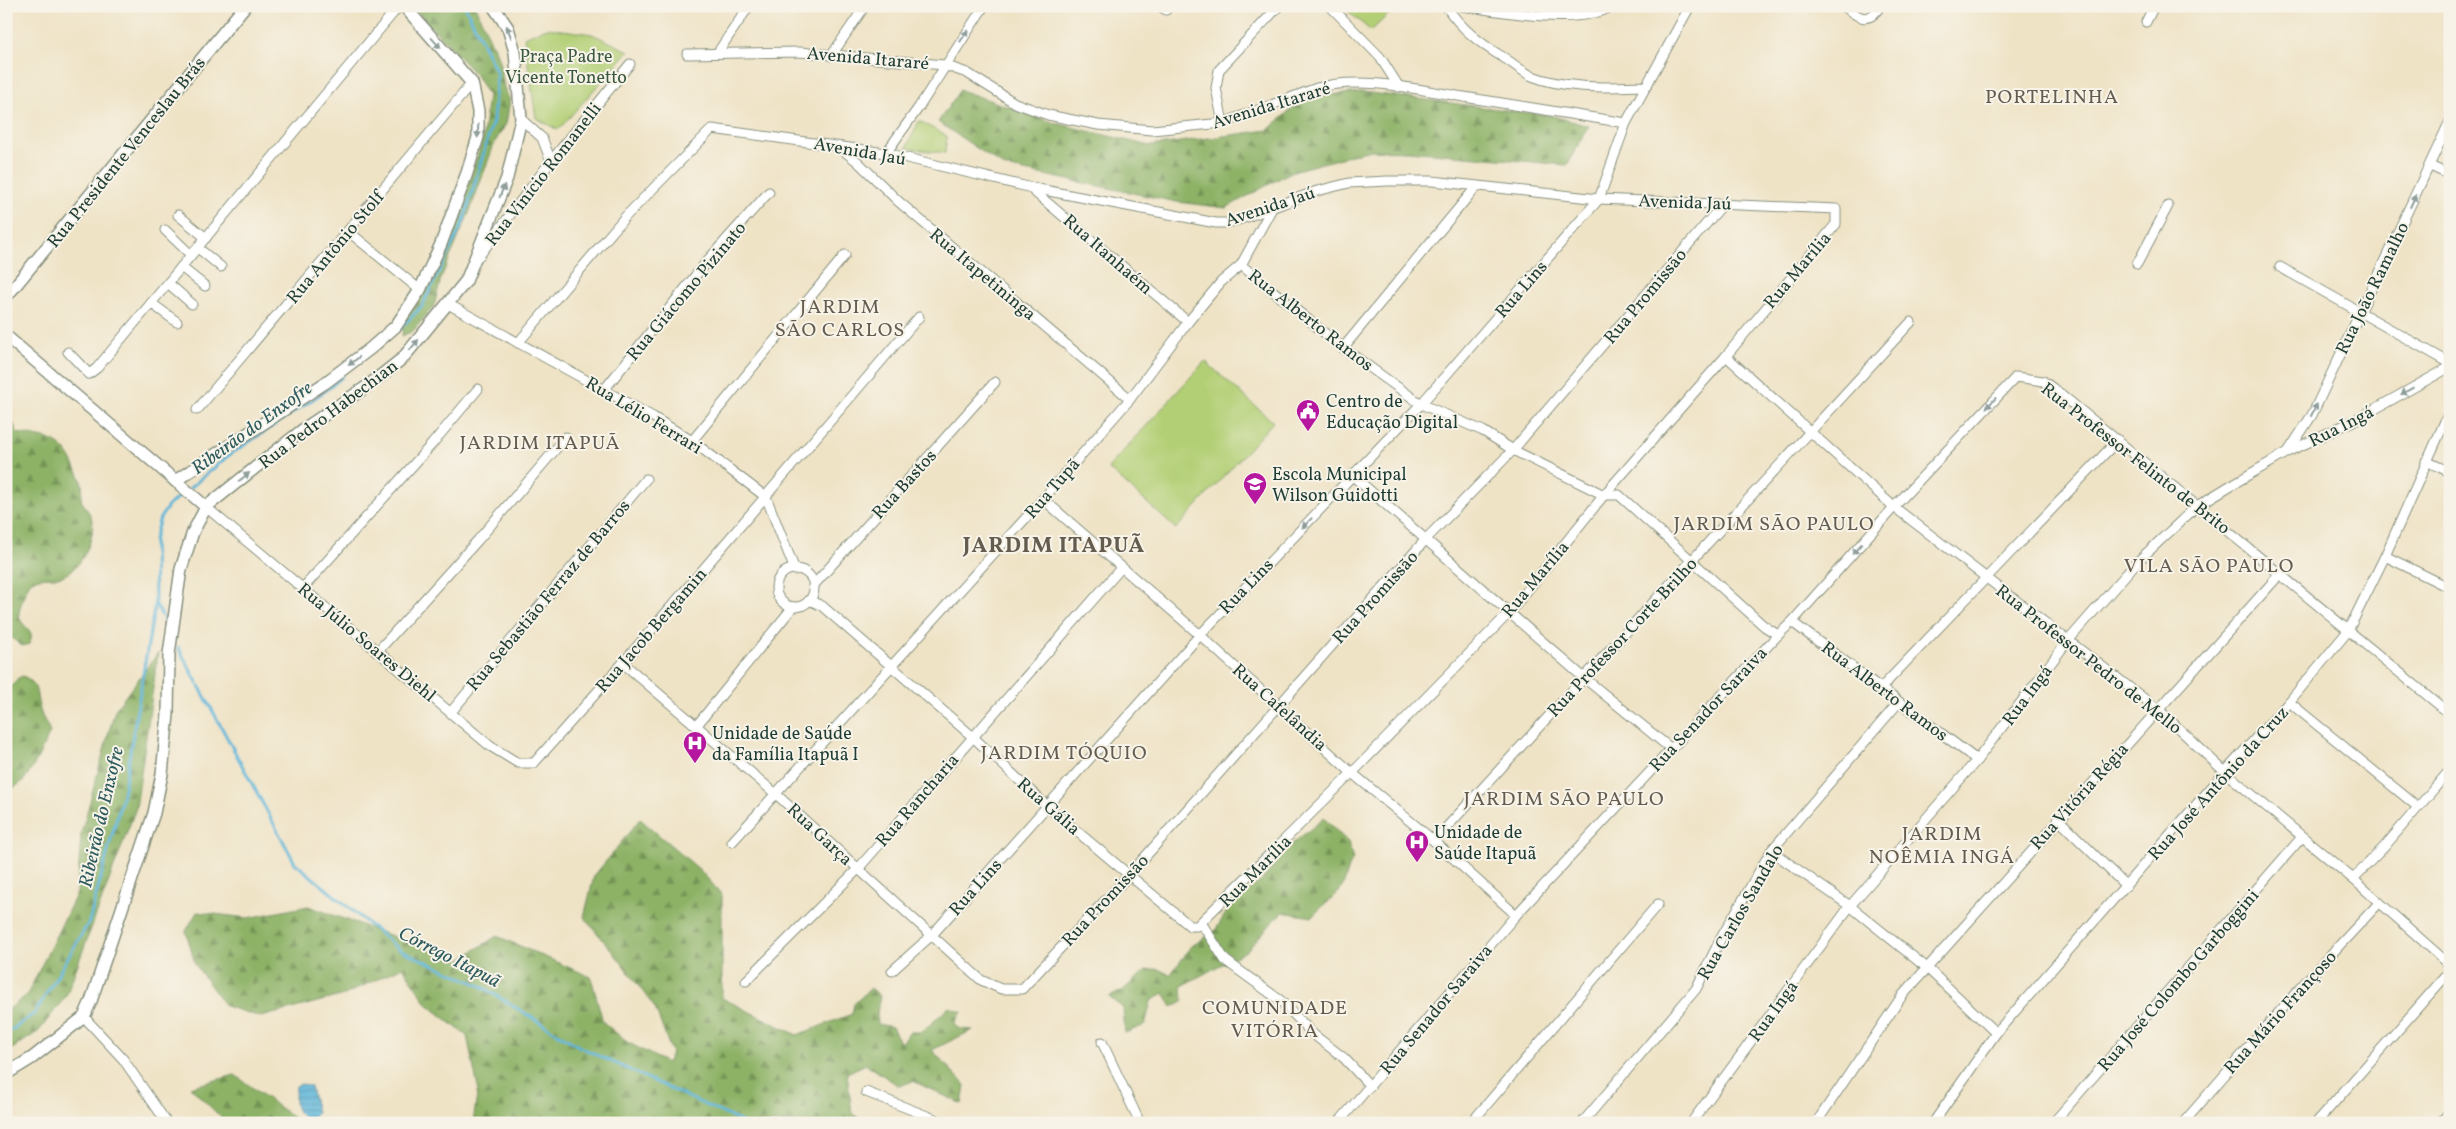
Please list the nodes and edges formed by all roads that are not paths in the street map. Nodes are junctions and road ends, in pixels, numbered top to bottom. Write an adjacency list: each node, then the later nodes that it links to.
1 (245, 6): 59 (street, Rua Presidente Venceslau Brás)
2 (399, 6): 46 (street)
3 (404, 6): 23 (street, Rua Pedro Habechian, one-way to 23)
4 (493, 6): 26 (street, Rua Pedro Habechian, one-way to 4)
5 (749, 6): 18 (street)
6 (865, 6): 20 (street)
7 (984, 6): 22 (street, one-way to 7)
8 (1279, 6): 28 (street)
9 (1330, 6): 25 (street)
10 (1446, 6): 24 (street)
11 (1462, 6): 12 (street)
12 (1612, 6)
13 (1690, 6): 24 (street)
14 (1844, 6): 15 (street)
15 (1880, 6)
16 (2154, 6): 17 (street)
17 (2146, 22)
18 (718, 52): 19 (street, Avenida Itararé); 20 (street, Avenida Itararé)
19 (686, 54)
20 (831, 56): 22 (street, Avenida Itararé)
21 (630, 64): 32 (street, Rua Vinício Romanelli)
22 (944, 65): 28 (street, Avenida Itararé); 31 (street)
23 (472, 83): 45 (street, Rua Antônio Stolf); 58 (street, Rua Pedro Habechian, one-way to 58)
24 (1647, 86): 29 (street)
25 (1399, 87): 28 (street, Avenida Itararé); 29 (street, Avenida Itararé)
26 (521, 119): 32 (street); 50 (street, Rua Pedro Habechian, one-way to 26)
27 (2450, 121): 33 (street, Rua João Ramalho)
28 (1223, 123)
29 (1626, 123): 38 (street)
30 (839, 147): 31 (street, Avenida Jaú); 69 (street, Avenida Jaú); 79 (street, Rua Itapetininga)
31 (886, 154): 35 (street, Avenida Jaú)
32 (551, 161): 50 (street, Rua Vinício Romanelli)
33 (2430, 166): 34 (street); 63 (street, Rua João Ramalho, one-way to 33)
34 (2450, 175)
35 (1028, 187): 41 (street, Avenida Jaú); 66 (street, Rua Itanhaém)
36 (1476, 187): 38 (street, Avenida Jaú); 41 (street, Avenida Jaú); 70 (street)
37 (769, 192): 78 (street, Rua Giácomo Pizinato)
38 (1599, 199): 39 (street, Avenida Jaú); 80 (street, Rua Lins)
39 (1724, 203): 42 (street, Avenida Jaú); 87 (street, Rua Promissão)
40 (2168, 206): 51 (street)
41 (1272, 208): 52 (street, Rua Tupã)
42 (1836, 209): 72 (street, Rua Marília)
43 (178, 215): 46 (street)
44 (165, 230): 48 (street)
45 (348, 232): 58 (street); 81 (street, Rua Antônio Stolf)
46 (206, 238): 47 (street)
47 (198, 248): 48 (street); 54 (street)
48 (191, 256): 53 (street)
49 (845, 256): 86 (street)
50 (475, 260): 62 (street, Rua Pedro Habechian)
51 (2137, 264)
52 (1241, 265): 66 (street, Rua Tupã); 70 (street, Rua Alberto Ramos)
53 (181, 267): 56 (street); 57 (street)
54 (220, 267)
55 (2280, 267): 63 (street)
56 (168, 283): 60 (street); 61 (street)
57 (205, 286)
58 (420, 290): 93 (street, Rua Pedro Habechian, one-way to 93)
59 (6, 297)
60 (151, 303): 65 (street); 71 (street)
61 (192, 304)
62 (448, 304): 69 (street, Rua Lélio Ferrari); 98 (street, Rua Pedro Habechian, one-way to 62)
63 (2360, 312): 73 (street); 88 (street, Rua João Ramalho, one-way to 63)
64 (919, 317): 95 (street, Rua Jacob Bergamin)
65 (176, 322)
66 (1188, 322): 79 (street, Rua Tupã)
67 (1911, 322): 83 (street, Rua Professor Corte Brilho)
68 (6, 336): 93 (street)
69 (518, 343): 78 (street, Rua Lélio Ferrari)
70 (1343, 348): 80 (street, Rua Alberto Ramos)
71 (68, 352)
72 (1726, 356): 83 (street, Rua Professor Pedro de Mello); 94 (street, Rua Marília)
73 (2450, 363)
74 (2450, 367): 88 (street, Rua Ingá, one-way to 88)
75 (2028, 378): 85 (street, Rua Professor Felinto de Brito); 99 (street, Rua Senador Saraiva, one-way to 99)
76 (995, 382): 107 (street, Rua Bastos)
77 (478, 389): 108 (street)
78 (604, 390): 86 (street, Rua Lélio Ferrari)
79 (1130, 399): 96 (street, Rua Tupã)
80 (1421, 404): 87 (street, Rua Alberto Ramos); 91 (street, Rua Lins)
81 (197, 410)
82 (2450, 410): 89 (street, Rua José Antônio da Cruz)
83 (1810, 433): 99 (street, Rua Professor Pedro de Mello); 102 (street, Rua Professor Corte Brilho)
84 (566, 437): 118 (street)
85 (2118, 440): 97 (street, Rua Professor Felinto de Brito); 106 (street)
86 (692, 442): 95 (street, Rua Lélio Ferrari)
87 (1513, 450): 94 (street, Rua Alberto Ramos); 100 (street, Rua Promissão)
88 (2288, 452): 97 (street, Rua Ingá)
89 (2426, 461): 90 (street); 101 (street, Rua José Antônio da Cruz)
90 (2450, 472)
91 (1352, 475): 100 (street); 116 (street, Rua Lins, one-way to 116)
92 (646, 478): 127 (street, Rua Sebastião Ferraz de Barros)
93 (178, 483): 98 (street)
94 (1604, 495): 102 (street, Rua Alberto Ramos); 112 (street, Rua Marília)
95 (766, 497): 104 (street); 119 (street, Rua Jacob Bergamin)
96 (1043, 499): 103 (street, Rua Cafelândia); 120 (street, Rua Tupã)
97 (2197, 506): 105 (street, Rua Professor Felinto de Brito); 117 (street, Rua Ingá)
98 (206, 507): 108 (street, Rua Júlio Soares Diehl); 161 (street)
99 (1894, 507): 106 (street, Rua Professor Pedro de Mello); 113 (street, Rua Senador Saraiva, one-way to 113)
100 (1427, 538): 112 (street); 125 (street, Rua Promissão)
101 (2384, 556): 109 (street); 114 (street, Rua José Antônio da Cruz)
102 (1693, 560): 115 (street, Rua Alberto Ramos); 121 (street, Rua Professor Corte Brilho)
103 (1121, 568): 116 (street, Rua Cafelândia); 130 (street, Rua Rancharia)
104 (795, 570): 107 (street); 111 (street)
105 (2280, 574): 114 (street, Rua Professor Felinto de Brito); 126 (street, Rua Vitória Régia)
106 (1986, 577): 117 (street, Rua Professor Pedro de Mello); 122 (street)
107 (813, 586): 110 (street)
108 (303, 588): 118 (street, Rua Júlio Soares Diehl)
109 (2450, 588)
110 (809, 600): 111 (street); 120 (street, Rua Gália)
111 (793, 607): 129 (street)
112 (1510, 612): 121 (street); 136 (street, Rua Marília)
113 (1792, 622): 115 (street, Rua Senador Saraiva); 122 (street, Rua Alberto Ramos)
114 (2348, 632): 124 (street, Rua José Antônio da Cruz); 128 (street, Rua Professor Felinto de Brito)
115 (1778, 634): 131 (street, Rua Senador Saraiva)
116 (1200, 635): 125 (street, Rua Cafelândia); 138 (street, Rua Lins)
117 (2067, 642): 126 (street, Rua Professor Pedro de Mello); 132 (street, Rua Ingá)
118 (377, 652): 127 (street, Rua Júlio Soares Diehl)
119 (623, 663): 129 (street, Rua Garça); 133 (street, Rua Jacob Bergamin)
120 (892, 666): 130 (street, Rua Gália); 137 (street, Rua Tupã)
121 (1583, 677): 131 (street); 143 (street, Rua Professor Corte Brilho)
122 (1881, 688): 123 (street, Rua Alberto Ramos)
123 (1899, 702): 132 (street, Rua Alberto Ramos); 144 (street, Rua Carlos Sandalo)
124 (2290, 702): 135 (street, Rua José Antônio da Cruz); 139 (street)
125 (1279, 705): 136 (street, Rua Cafelândia); 146 (street, Rua Promissão)
126 (2158, 710): 135 (street, Rua Professor Pedro de Mello); 140 (street, Rua Vitória Régia)
127 (451, 712): 133 (street, Rua Júlio Soares Diehl)
128 (2450, 714)
129 (697, 725): 137 (street, Rua Garça)
130 (972, 737): 138 (street, Rua Gália); 145 (street, Rua Rancharia)
131 (1670, 748): 152 (street, Rua Senador Saraiva)
132 (1978, 760): 151 (street, Rua Ingá)
133 (534, 763)
134 (2450, 770): 139 (street)
135 (2225, 772): 141 (street, Rua Professor Pedro de Mello); 148 (street, Rua José Antônio da Cruz)
136 (1352, 773): 143 (street, Rua Cafelândia); 153 (street, Rua Marília)
137 (777, 795): 142 (street, Rua Tupã); 145 (street, Rua Garça)
138 (1048, 807): 146 (street, Rua Gália); 154 (street, Rua Lins)
139 (2418, 807): 147 (street)
140 (2058, 819): 148 (street); 156 (street, Rua Vitória Régia)
141 (2302, 837): 147 (street, Rua Professor Pedro de Mello); 177 (street, Rua José Colombo Garboggini)
142 (732, 842)
143 (1434, 842): 152 (street, Rua Cafelândia)
144 (1772, 851): 151 (street); 173 (street, Rua Carlos Sandalo)
145 (858, 870): 154 (street, Rua Garça); 159 (street, Rua Rancharia)
146 (1130, 874): 153 (street, Rua Gália); 160 (street, Rua Promissão)
147 (2353, 879): 149 (street, Rua Professor Pedro de Mello)
148 (2126, 886): 162 (street, Rua José Antônio da Cruz)
149 (2379, 903): 155 (street, Rua Professor Pedro de Mello); 178 (street, Rua Mário Françoso)
150 (1658, 904): 172 (street)
151 (1850, 906): 156 (street); 174 (street, Rua Ingá)
152 (1516, 915): 165 (street, Rua Senador Saraiva)
153 (1202, 924): 165 (street)
154 (932, 935): 157 (street, Rua Lins); 160 (street, Rua Garça)
155 (2450, 965)
156 (1927, 968): 162 (street); 175 (street, Rua Vitória Régia)
157 (892, 971)
158 (2450, 972): 179 (street)
159 (746, 982)
160 (1022, 989)
161 (84, 1017): 164 (street); 168 (street)
162 (1996, 1033): 176 (street, Rua José Antônio da Cruz)
163 (1102, 1042): 170 (street)
164 (6, 1074)
165 (1370, 1086): 171 (street, Rua Senador Saraiva)
166 (866, 1092): 169 (street)
167 (2450, 1112): 180 (street)
168 (167, 1123)
169 (945, 1123)
170 (1140, 1123)
171 (1338, 1123)
172 (1471, 1123)
173 (1582, 1123)
174 (1691, 1123)
175 (1816, 1123)
176 (1933, 1123)
177 (2053, 1123)
178 (2182, 1123)
179 (2316, 1123)
180 (2440, 1123)

